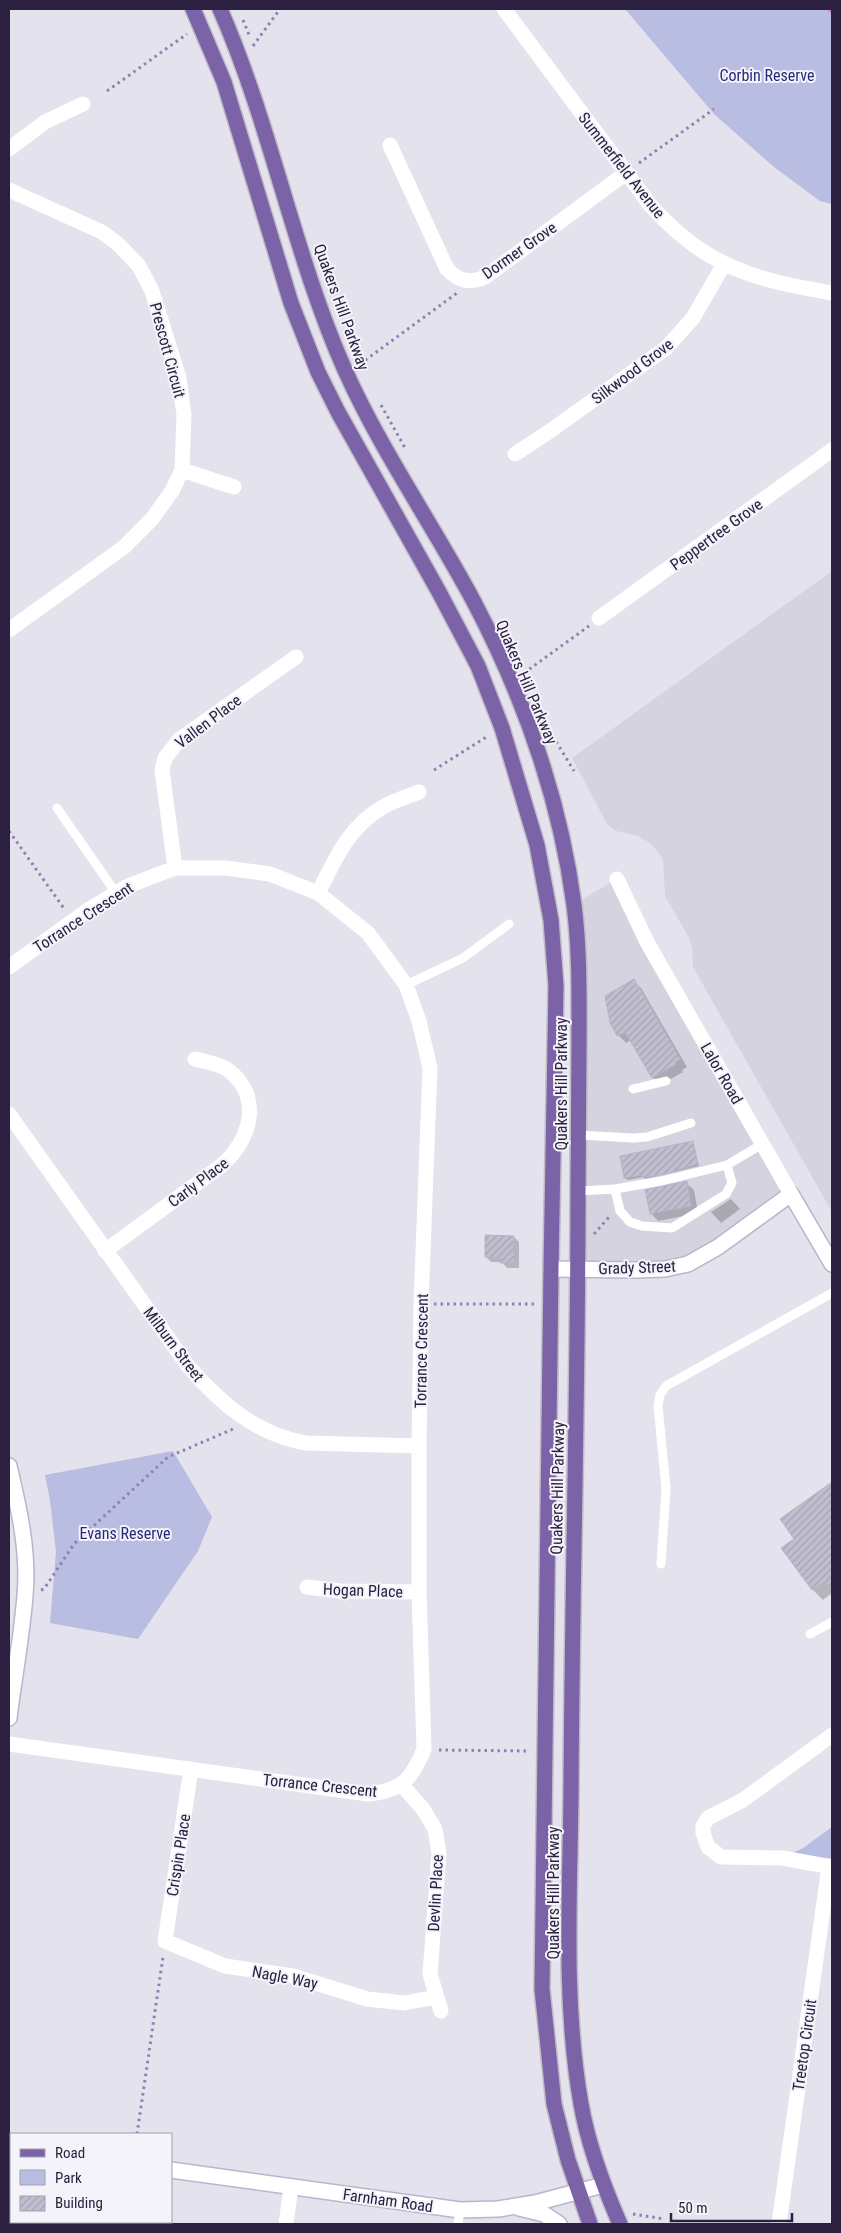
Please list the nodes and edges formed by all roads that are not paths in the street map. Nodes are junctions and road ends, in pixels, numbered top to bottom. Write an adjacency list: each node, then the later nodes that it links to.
1 (193, 9): 40 (main road, Quakers Hill Parkway)
2 (220, 9): 32 (main road, Quakers Hill Parkway)
3 (504, 9): 7 (street, Summerfield Avenue)
4 (83, 104): 6 (street)
5 (390, 146): 7 (street, Dormer Grove)
6 (9, 148)
7 (626, 173): 9 (street, Summerfield Avenue)
8 (9, 190): 13 (street, Prescott Circuit)
9 (724, 264): 10 (street, Summerfield Avenue); 12 (street, Silkwood Grove)
10 (832, 293)
11 (832, 450): 15 (street, Peppertree Grove)
12 (515, 454)
13 (182, 470): 14 (street); 16 (street, Prescott Circuit)
14 (234, 487)
15 (599, 618)
16 (9, 630)
17 (296, 657): 20 (street, Vallen Place)
18 (419, 792): 23 (street)
19 (57, 808): 22 (lane)
20 (175, 868): 22 (street, Torrance Crescent); 23 (street, Torrance Crescent)
21 (617, 879): 33 (street, Lalor Road)
22 (116, 893): 25 (street, Torrance Crescent)
23 (318, 893): 26 (street, Torrance Crescent)
24 (509, 924): 26 (lane)
25 (9, 967)
26 (406, 985): 43 (street, Torrance Crescent)
27 (195, 1059): 38 (street, Carly Place)
28 (666, 1081): 29 (lane)
29 (634, 1089)
30 (9, 1114): 38 (street, Milburn Street)
31 (691, 1123): 32 (lane)
32 (578, 1135): 36 (main road, Quakers Hill Parkway)
33 (764, 1143): 34 (lane); 37 (street, Lalor Road)
34 (727, 1165): 35 (lane); 35 (lane)
35 (616, 1189): 36 (lane)
36 (578, 1191): 41 (main road, Quakers Hill Parkway)
37 (791, 1194): 39 (street, Lalor Road); 41 (street, Grady Street)
38 (105, 1251): 43 (street, Milburn Street)
39 (831, 1261)
40 (551, 1269): 41 (street, Grady Street); 61 (main road, Quakers Hill Parkway)
41 (578, 1269): 59 (main road, Quakers Hill Parkway)
42 (832, 1293): 45 (lane)
43 (419, 1446): 47 (street, Torrance Crescent)
44 (9, 1466): 50 (street)
45 (662, 1564)
46 (307, 1587): 47 (street, Hogan Place)
47 (418, 1592): 54 (street, Torrance Crescent)
48 (832, 1622): 49 (lane)
49 (810, 1634)
50 (9, 1718)
51 (832, 1735): 55 (street, Treetop Circuit)
52 (9, 1744): 53 (street, Torrance Crescent)
53 (191, 1769): 54 (street, Torrance Crescent); 56 (street, Crispin Place)
54 (402, 1785): 57 (street, Devlin Place)
55 (831, 1866): 68 (street, Treetop Circuit)
56 (165, 1941): 57 (street, Nagle Way)
57 (439, 2004)
58 (172, 2170): 60 (street, Farnham Road)
59 (603, 2185): 61 (street, Farnham Road); 64 (main road, Quakers Hill Parkway)
60 (291, 2187): 63 (street, Farnham Road); 65 (street)
61 (577, 2192): 62 (street, Farnham Road); 67 (main road, Quakers Hill Parkway)
62 (513, 2207): 63 (street, Farnham Road); 66 (street)
63 (459, 2217)
64 (625, 2222)
65 (286, 2224)
66 (559, 2224)
67 (590, 2224)
68 (779, 2224)

